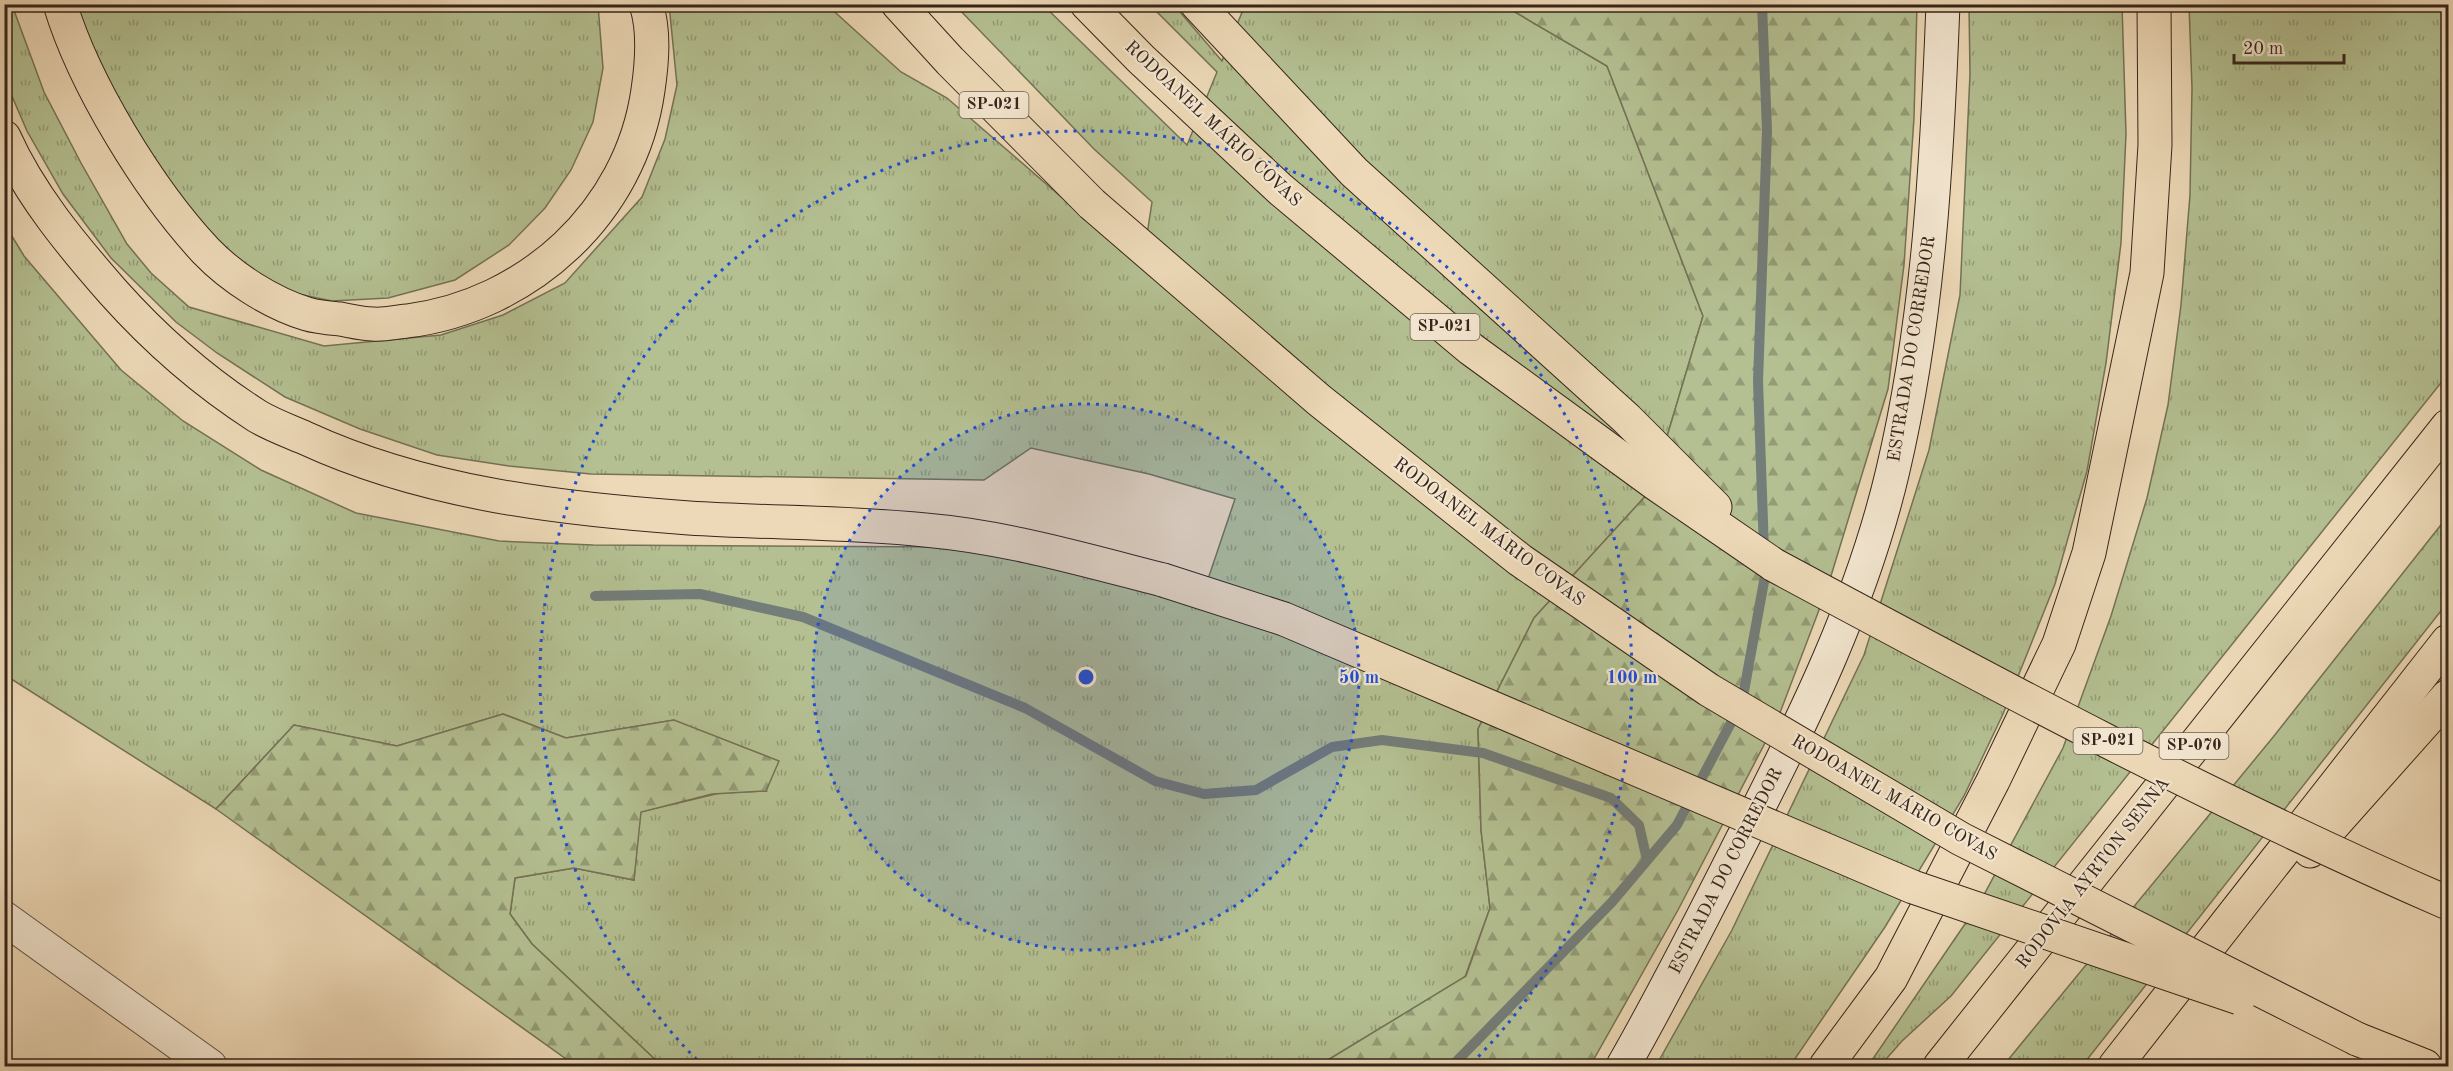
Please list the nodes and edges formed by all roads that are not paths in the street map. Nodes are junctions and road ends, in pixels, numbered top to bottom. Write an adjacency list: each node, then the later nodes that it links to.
1 (60, 4): 2 (highway)
2 (646, 4)
3 (898, 4): 15 (highway, RODOANEL MÁRIO COVAS / SP-021, bridge)
4 (1087, 4): 10 (highway, RODOANEL MÁRIO COVAS / SP-021)
5 (1197, 4): 10 (highway)
6 (1943, 4): 17 (street, ESTRADA DO CORREDOR)
7 (2154, 4): 18 (highway)
8 (4, 136): 15 (highway, bridge)
9 (2448, 426): 19 (highway, RODOVIA AYRTON SENNA / SP-070)
10 (1774, 565): 13 (highway, RODOANEL MÁRIO COVAS / SP-021, bridge)
11 (2448, 641): 20 (highway)
12 (2448, 696): 20 (highway)
13 (2448, 903)
14 (4, 918): 16 (street)
15 (2357, 1039): 21 (highway, RODOANEL MÁRIO COVAS / SP-021)
16 (210, 1066)
17 (1623, 1066)
18 (1826, 1066)
19 (1940, 1066)
20 (2116, 1066)
21 (2425, 1066)

